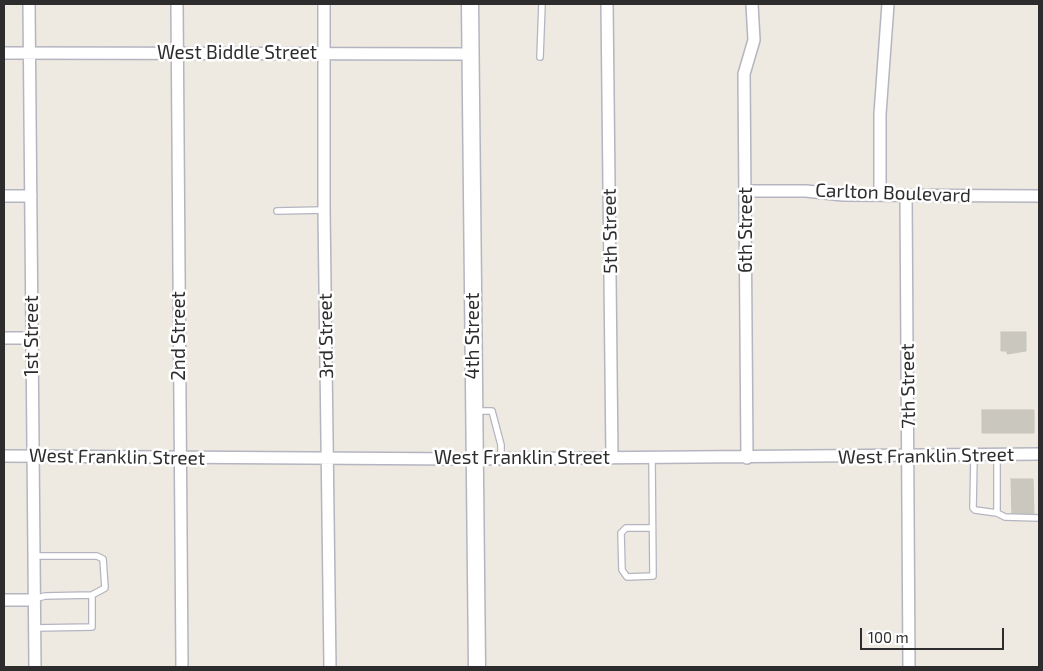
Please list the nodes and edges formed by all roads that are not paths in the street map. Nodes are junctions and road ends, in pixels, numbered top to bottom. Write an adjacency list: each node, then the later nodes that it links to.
1 (29, 4): 10 (street, 1st Street)
2 (177, 4): 11 (street, 2nd Street)
3 (324, 4): 12 (street, 3rd Street)
4 (470, 4): 13 (street, 4th Street)
5 (542, 4): 14 (lane)
6 (607, 4): 36 (street, 5th Street)
7 (752, 4): 15 (street, 6th Street)
8 (888, 4): 16 (street)
9 (4, 52): 10 (street, West Biddle Street)
10 (29, 53): 11 (street, West Biddle Street); 19 (street, 1st Street)
11 (177, 53): 12 (street, West Biddle Street); 32 (street, 2nd Street)
12 (324, 53): 13 (street, West Biddle Street); 21 (street, 3rd Street)
13 (471, 54): 25 (street, 4th Street)
14 (540, 57)
15 (746, 191): 16 (street, Carlton Boulevard); 38 (street, 6th Street)
16 (880, 195): 17 (street, Carlton Boulevard)
17 (906, 195): 20 (street, Carlton Boulevard); 30 (street, 7th Street)
18 (4, 196): 19 (street)
19 (31, 196): 24 (street, 1st Street)
20 (1039, 196)
21 (324, 210): 22 (lane); 33 (street, 3rd Street)
22 (277, 211)
23 (4, 338): 24 (street)
24 (32, 338): 29 (street, 1st Street)
25 (474, 411): 34 (street, 4th Street); 35 (lane)
26 (997, 454): 27 (street, West Franklin Street); 31 (street, West Franklin Street); 39 (lane)
27 (1039, 454)
28 (4, 456): 29 (street, West Franklin Street)
29 (32, 456): 32 (street, West Franklin Street); 42 (street, 1st Street)
30 (909, 456): 31 (street, West Franklin Street); 38 (street, West Franklin Street); 51 (street, 7th Street)
31 (974, 456): 39 (lane)
32 (180, 458): 33 (street, West Franklin Street); 48 (street, 2nd Street)
33 (328, 458): 34 (street, West Franklin Street); 49 (street, 3rd Street)
34 (474, 458): 35 (street, West Franklin Street); 50 (street, 4th Street)
35 (500, 458): 36 (street, West Franklin Street)
36 (612, 458): 37 (street, West Franklin Street)
37 (652, 458): 38 (street, West Franklin Street); 41 (lane)
38 (747, 458)
39 (997, 513): 40 (lane)
40 (1039, 518)
41 (652, 528): 41 (lane)
42 (34, 556): 43 (lane); 45 (street, 1st Street)
43 (92, 595): 45 (lane); 46 (lane)
44 (4, 600): 45 (street)
45 (34, 600): 46 (street, 1st Street)
46 (35, 628): 47 (street, 1st Street)
47 (35, 667)
48 (182, 667)
49 (330, 667)
50 (477, 667)
51 (909, 667)

